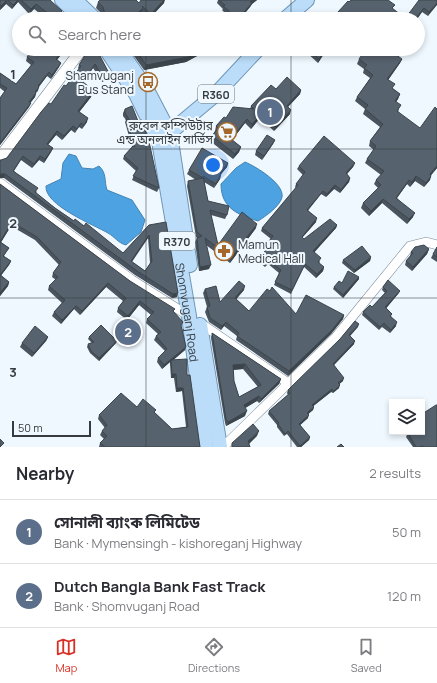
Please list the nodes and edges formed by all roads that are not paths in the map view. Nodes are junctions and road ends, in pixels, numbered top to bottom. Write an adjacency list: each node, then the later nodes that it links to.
1 (62, 0): 4 (main road)
2 (75, 0): 5 (main road)
3 (307, 0): 6 (main road)
4 (75, 12)
5 (88, 12)
6 (293, 12)
7 (77, 56): 12 (street)
8 (111, 56): 11 (main road, Shomvuganj Road / R370)
9 (124, 56): 11 (main road, Shomvuganj Road / R370)
10 (251, 56): 11 (main road, R360)
11 (164, 137): 15 (main road, Shomvuganj Road / R370)
12 (0, 157)
13 (0, 183): 15 (street)
14 (437, 245): 16 (street)
15 (195, 320): 16 (street); 17 (main road, Shomvuganj Road / R370); 18 (main road, Shomvuganj Road / R370)
16 (288, 383): 19 (street)
17 (206, 447)
18 (220, 447)
19 (224, 447)

